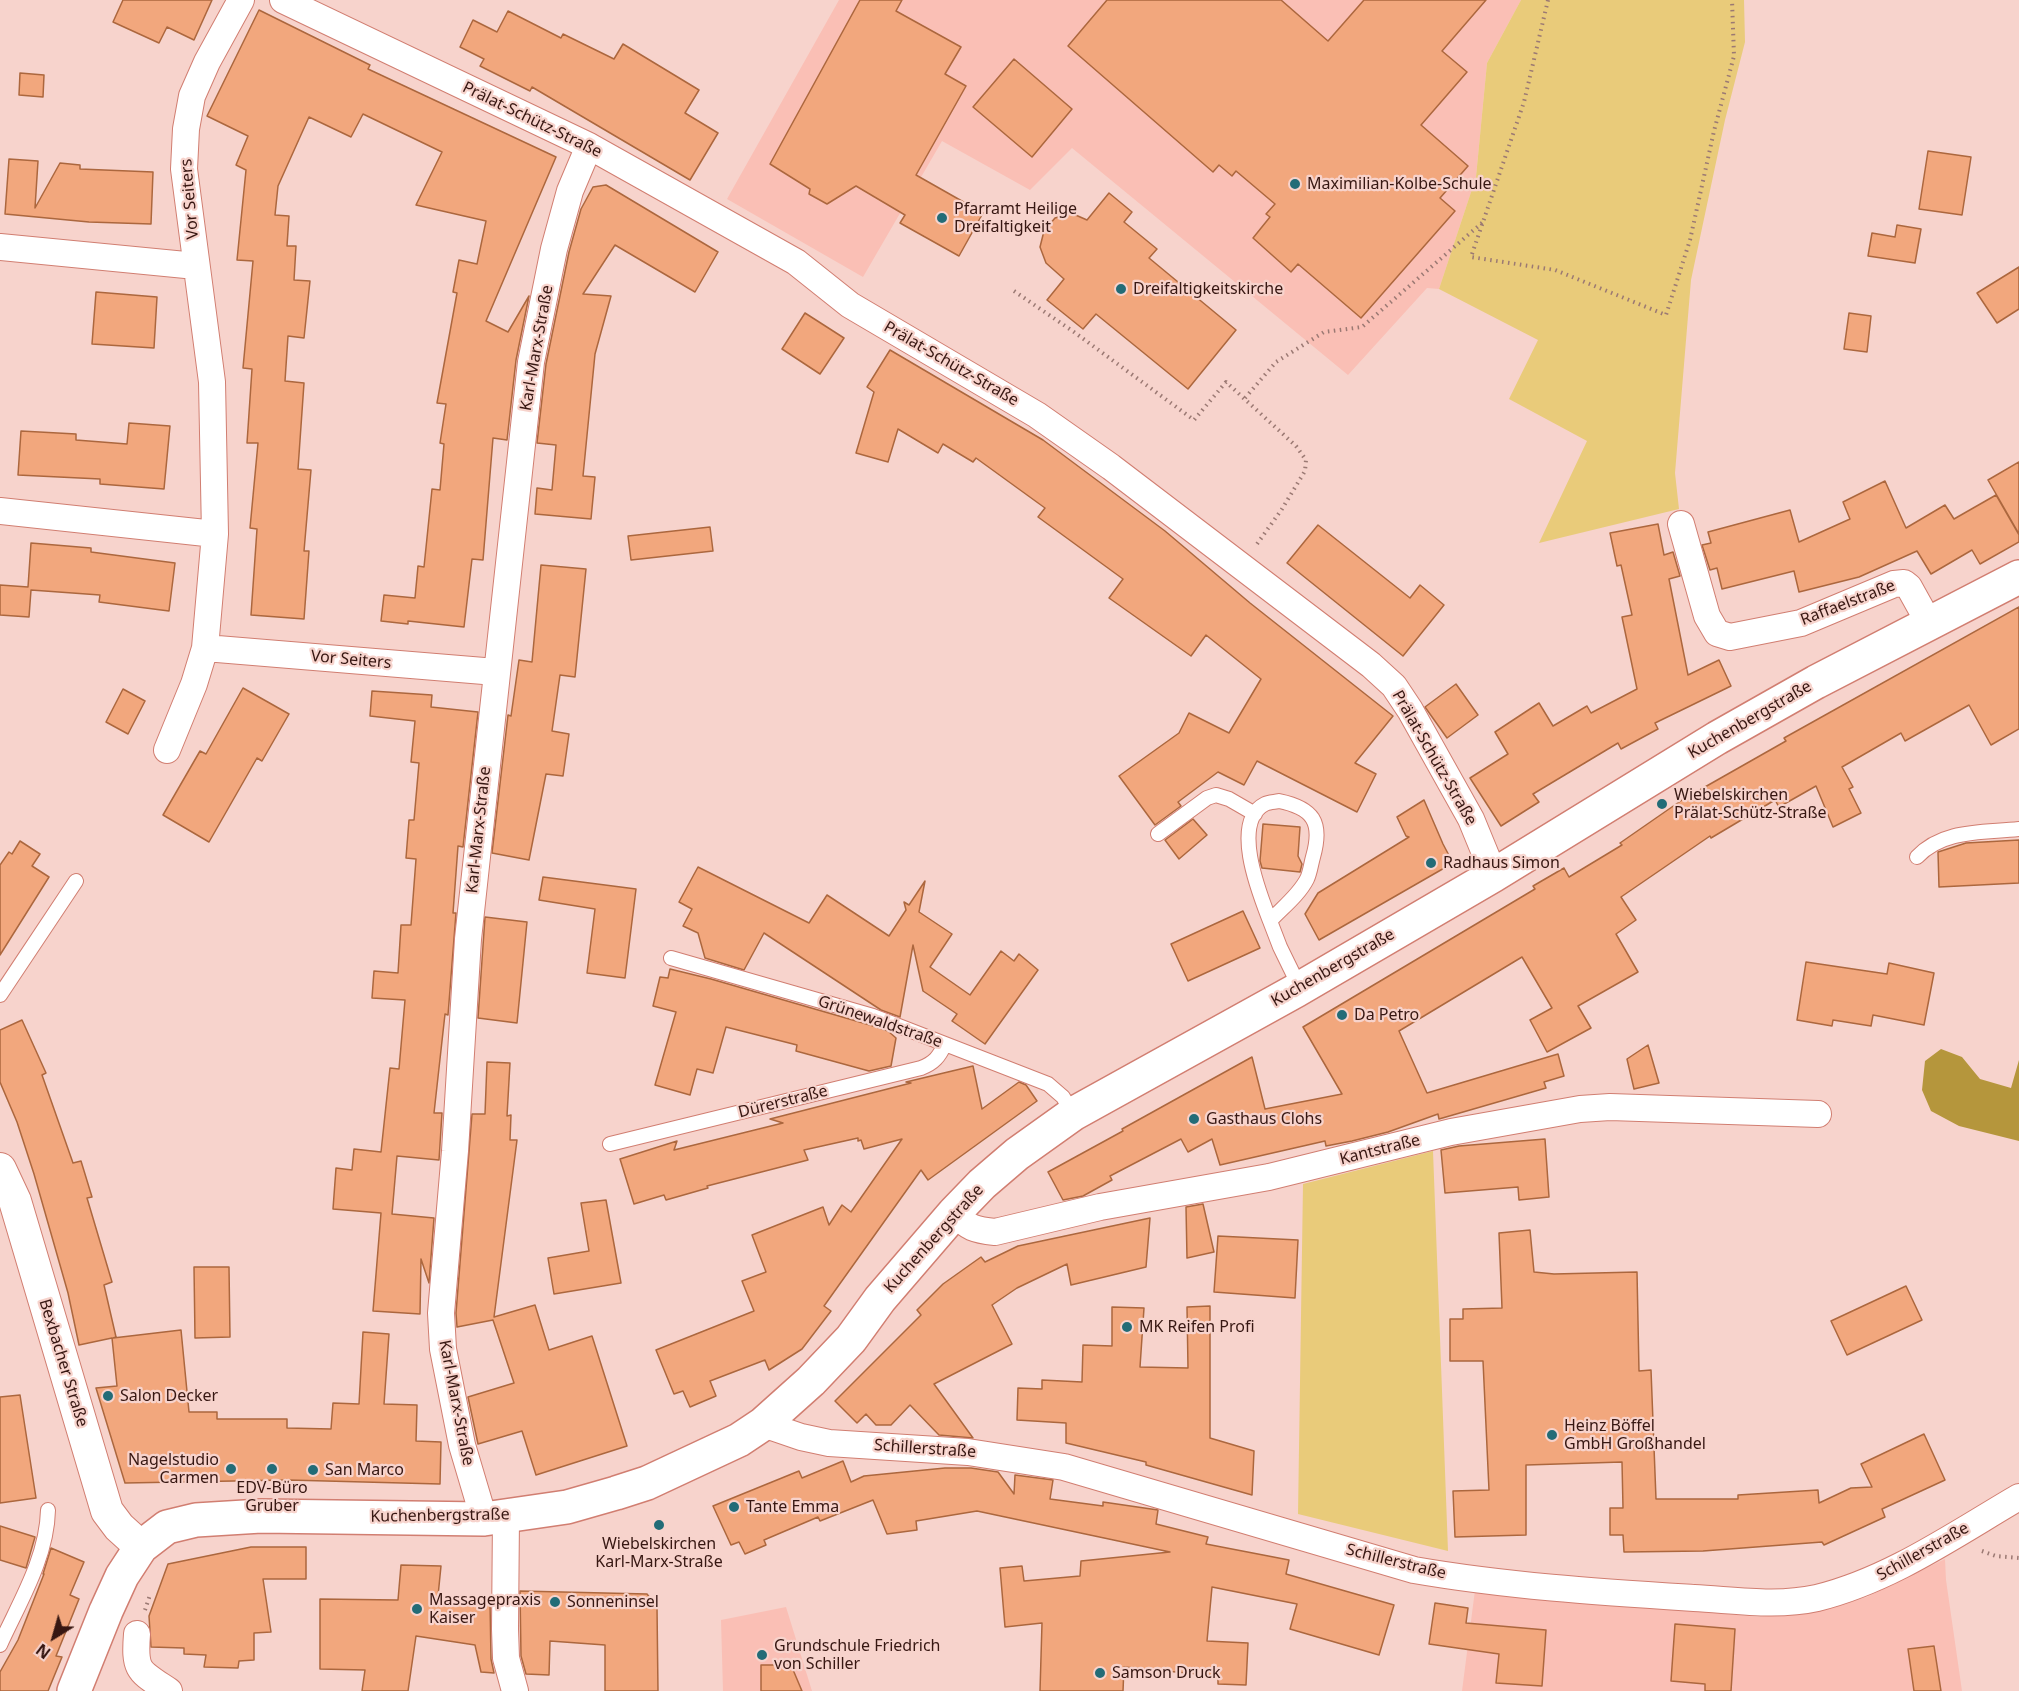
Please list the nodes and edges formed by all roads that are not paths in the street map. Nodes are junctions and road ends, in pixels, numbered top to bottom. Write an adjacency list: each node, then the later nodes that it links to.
1 (241, 0): 6 (street, Vor Seiters)
2 (283, 0): 3 (street, Prälat-Schütz-Straße)
3 (326, 9): 4 (street, Prälat-Schütz-Straße)
4 (589, 146): 13 (street, Karl-Marx-Straße); 19 (street, Prälat-Schütz-Straße)
5 (0, 247): 6 (street, Vor Seiters)
6 (196, 266): 9 (street, Vor Seiters)
7 (0, 511): 9 (street)
8 (1681, 524): 11 (street, Raffaelstraße)
9 (215, 534): 12 (street, Vor Seiters)
10 (2019, 577): 11 (main road, Kuchenbergstraße)
11 (1929, 623): 19 (main road, Kuchenbergstraße)
12 (205, 648): 13 (street, Vor Seiters); 14 (street, Vor Seiters)
13 (496, 672): 34 (street, Karl-Marx-Straße)
14 (167, 750)
15 (1255, 814): 17 (lane); 21 (lane); 21 (lane)
16 (2019, 829): 18 (lane)
17 (1158, 834)
18 (1917, 857)
19 (1494, 875): 23 (main road, Kuchenbergstraße)
20 (75, 881): 24 (lane)
21 (1270, 921): 23 (lane)
22 (671, 958): 25 (lane, Grünewaldstraße)
23 (1300, 988): 26 (main road, Kuchenbergstraße)
24 (0, 995)
25 (945, 1044): 26 (lane, Grünewaldstraße); 28 (lane, Dürerstraße)
26 (1073, 1114): 30 (main road, Kuchenbergstraße)
27 (1818, 1114): 30 (street, Kantstraße)
28 (610, 1144)
29 (0, 1169): 35 (street, Bexbacher Straße)
30 (954, 1213): 31 (main road, Kuchenbergstraße)
31 (763, 1424): 32 (street, Schillerstraße); 34 (main road, Kuchenbergstraße)
32 (2019, 1497)
33 (48, 1510): 37 (lane)
34 (495, 1518): 35 (main road, Kuchenbergstraße); 40 (street, Karl-Marx-Straße)
35 (141, 1547): 38 (main road, Kuchenbergstraße)
36 (137, 1634): 39 (street)
37 (0, 1645)
38 (74, 1691)
39 (169, 1691)
40 (515, 1691)

